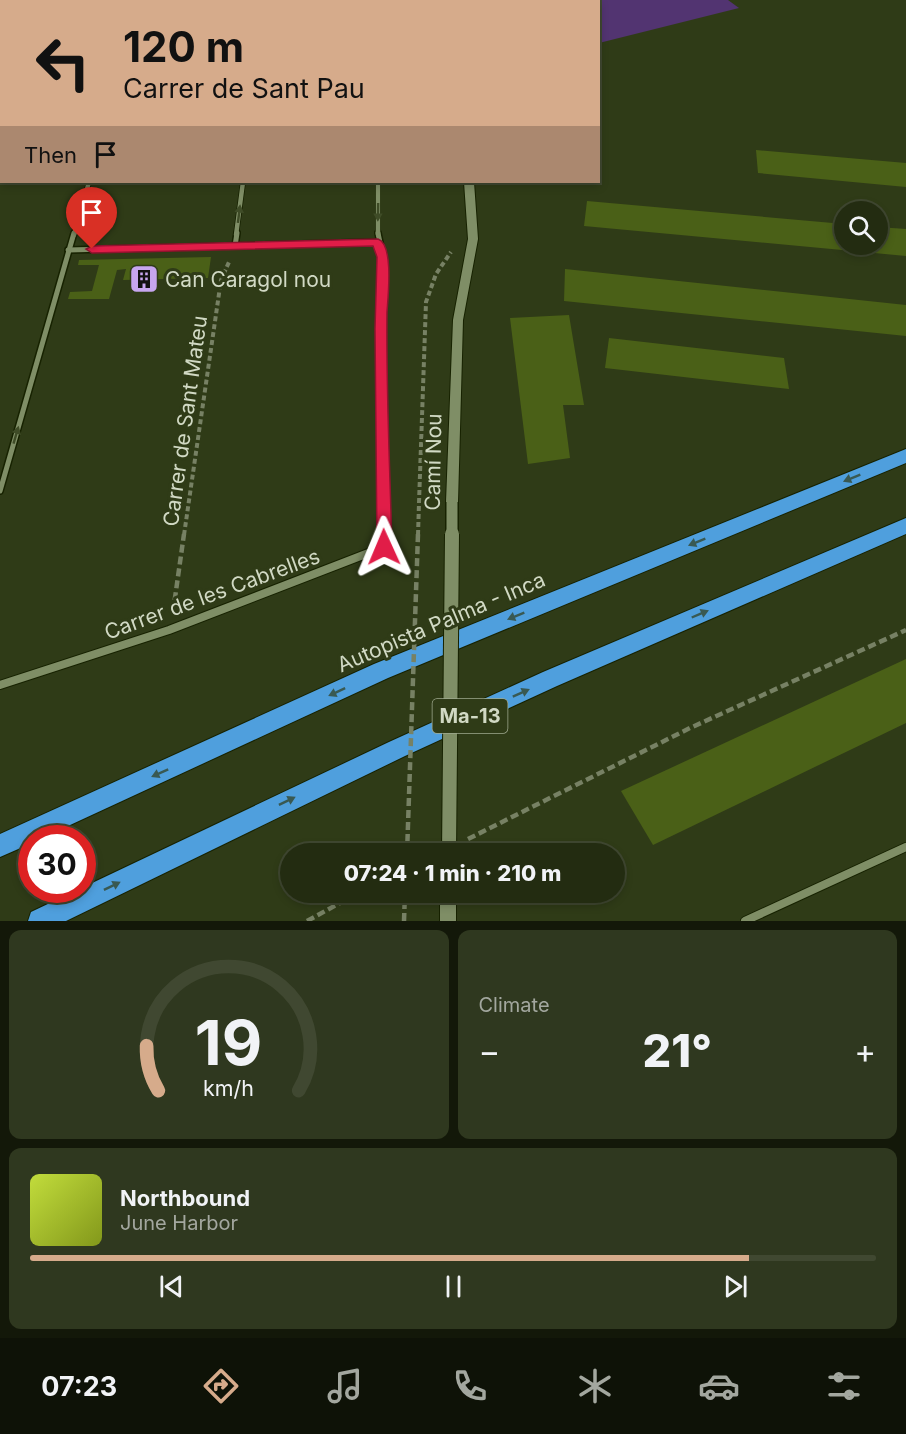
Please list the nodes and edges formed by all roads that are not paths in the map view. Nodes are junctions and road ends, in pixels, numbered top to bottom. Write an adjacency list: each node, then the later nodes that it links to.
1 (89, 183): 7 (street)
2 (243, 183): 6 (street, one-way to 2)
3 (378, 183): 5 (street, one-way to 5)
4 (469, 183): 12 (street, Camí Nou, bridge)
5 (378, 242): 6 (street); 11 (street, Carrer de les Cabrelles)
6 (235, 246): 7 (street)
7 (68, 250): 9 (street, one-way to 7)
8 (906, 456): 13 (highway, Autopista Palma - Inca, one-way to 13)
9 (0, 491)
10 (906, 526): 16 (highway, Ma-13, one-way to 10)
11 (0, 685)
12 (454, 843)
13 (0, 846)
14 (906, 847): 18 (street)
15 (448, 903): 17 (street)
16 (40, 921)
17 (448, 921)
18 (746, 921)

